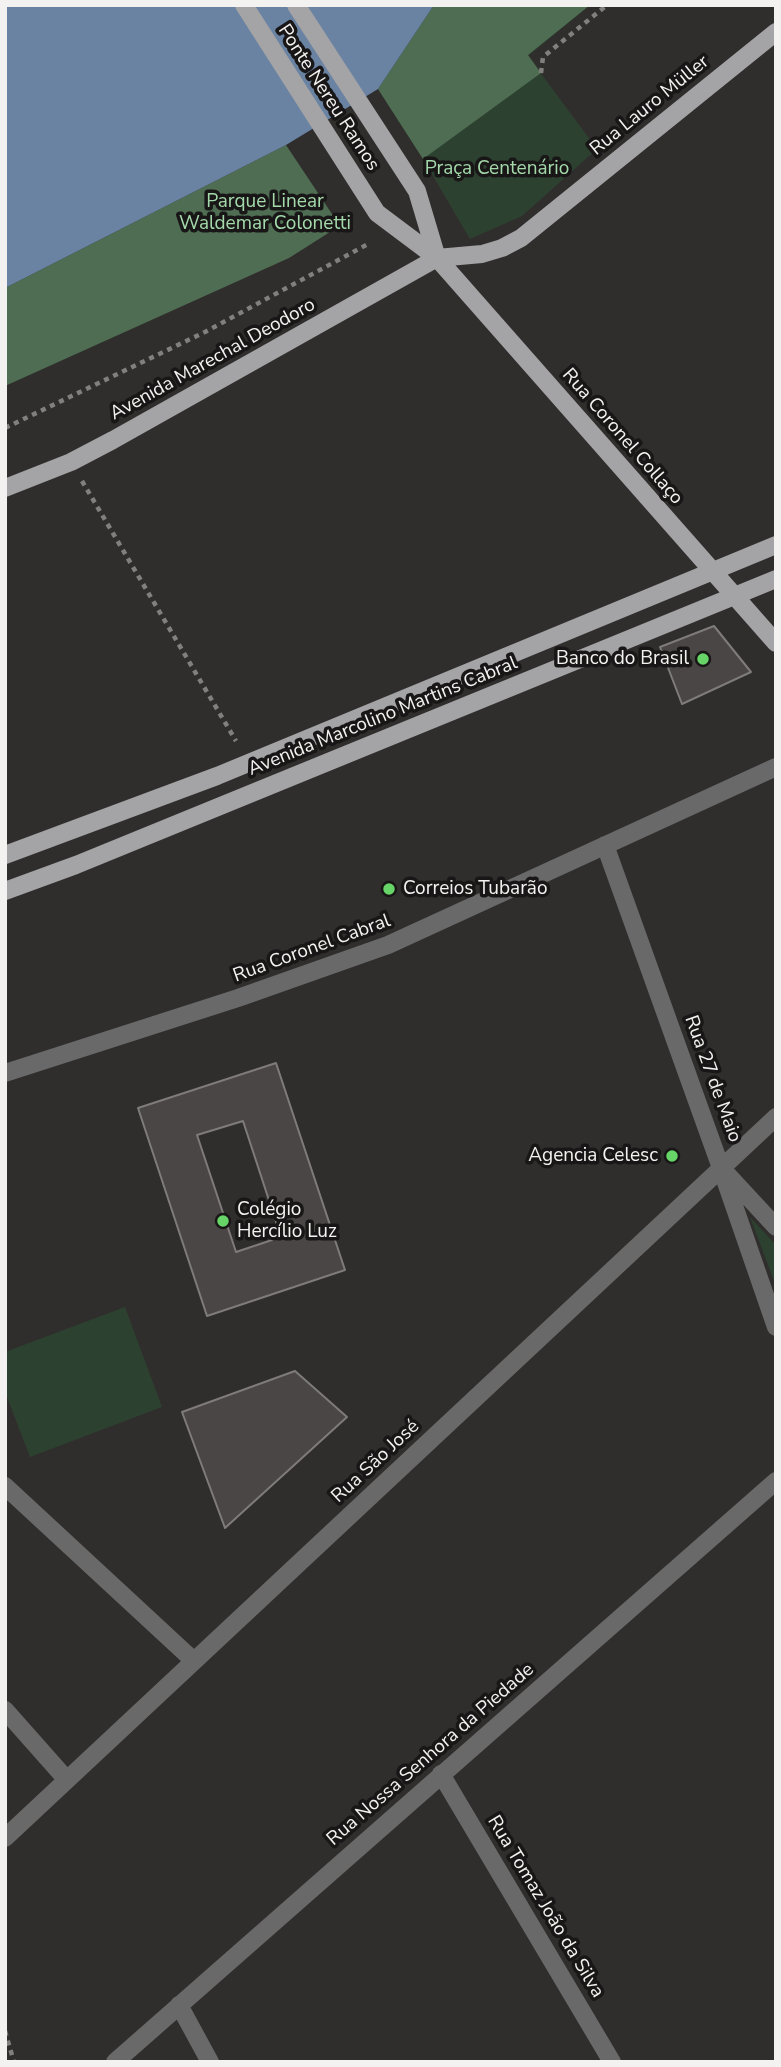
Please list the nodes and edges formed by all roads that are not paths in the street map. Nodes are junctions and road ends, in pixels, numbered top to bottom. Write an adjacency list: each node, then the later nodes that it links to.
1 (244, 5): 4 (main road, Ponte Nereu Ramos)
2 (296, 5): 4 (main road)
3 (776, 32): 4 (main road, Rua Lauro Müller)
4 (437, 258): 5 (main road, Avenida Marechal Deodoro); 7 (main road, Rua Coronel Collaço)
5 (5, 488)
6 (776, 545): 7 (main road, Avenida Marcolino Martins Cabral)
7 (712, 570): 9 (main road, Rua Coronel Collaço); 13 (main road, Avenida Marcolino Martins Cabral)
8 (776, 579): 9 (main road, Avenida Marcolino Martins Cabral)
9 (734, 595): 10 (main road, Rua Coronel Collaço); 14 (main road, Avenida Marcolino Martins Cabral)
10 (776, 643)
11 (776, 767): 12 (street, Rua Coronel Cabral)
12 (605, 845): 15 (street, Rua Coronel Cabral); 17 (street, Rua 27 de Maio)
13 (5, 855)
14 (5, 891)
15 (5, 1073)
16 (776, 1117): 17 (street, Rua São José)
17 (721, 1167): 18 (street); 19 (street, Rua 27 de Maio); 22 (street, Rua São José)
18 (776, 1227)
19 (776, 1327)
20 (776, 1480): 24 (street, Rua Nossa Senhora da Piedade)
21 (5, 1486): 22 (street)
22 (194, 1661): 25 (street, Rua São José)
23 (5, 1710): 25 (street)
24 (441, 1774): 27 (street, Rua Nossa Senhora da Piedade); 30 (street, Rua Tomaz João da Silva)
25 (67, 1780): 26 (street, Rua São José)
26 (5, 1838)
27 (179, 2005): 28 (street, Rua Nossa Senhora da Piedade); 29 (street)
28 (115, 2062)
29 (210, 2062)
30 (612, 2062)

